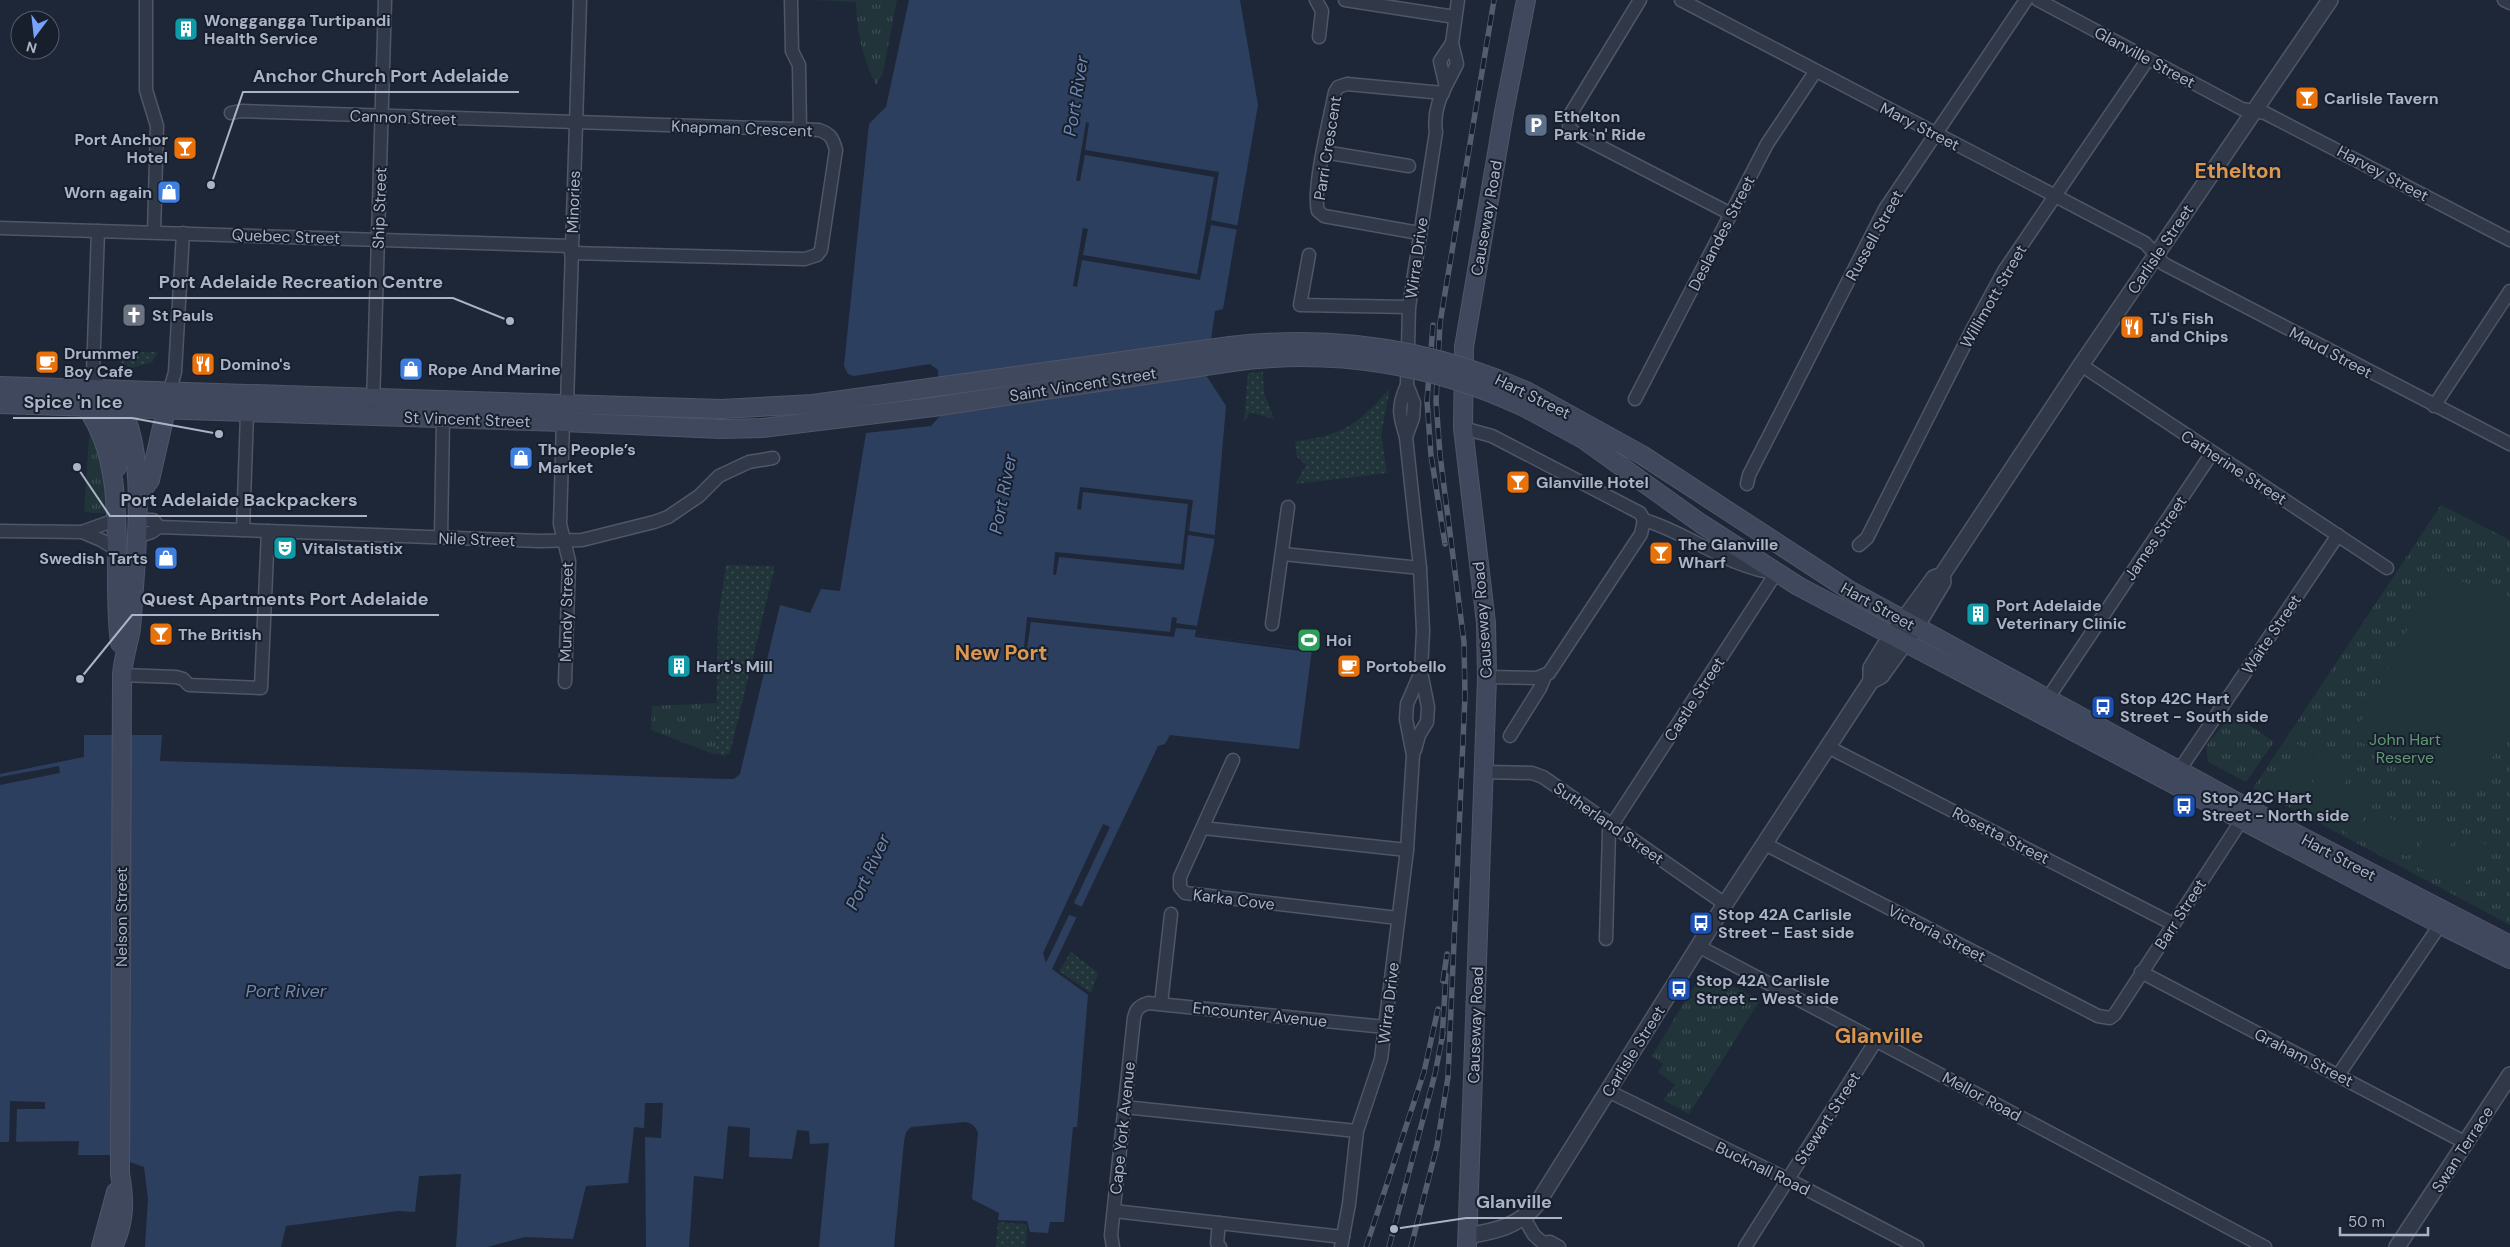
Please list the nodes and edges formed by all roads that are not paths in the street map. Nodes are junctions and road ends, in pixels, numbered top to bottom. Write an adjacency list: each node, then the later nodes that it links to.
1 (146, 0): 33 (street)
2 (386, 0): 23 (street, Ship Street)
3 (580, 0): 24 (street, Minories)
4 (792, 0): 25 (street)
5 (1316, 0): 17 (street)
6 (1344, 0): 16 (street)
7 (1458, 0): 16 (street)
8 (1526, 0): 64 (main road, Causeway Road)
9 (1640, 0): 30 (street)
10 (1680, 0): 19 (street, Mary Street)
11 (2026, 0): 26 (street, Russell Street)
12 (2038, 0): 18 (street, Glanville Street)
13 (2330, 0): 21 (street, Carlisle Street)
14 (2504, 0): 15 (street)
15 (2510, 3)
16 (1455, 17): 20 (street)
17 (1319, 36)
18 (2148, 59): 21 (street, Glanville Street); 29 (street, Willimott Street)
19 (1815, 72): 26 (street, Mary Street); 30 (street, Deslandes Street)
20 (1443, 91): 27 (street, Parri Crescent); 35 (street, Wirra Drive)
21 (2253, 111): 37 (street, Harvey Street); 40 (street, Carlisle Street)
22 (231, 114): 23 (street, Cannon Street)
23 (383, 116): 24 (street, Cannon Street); 36 (street, Ship Street)
24 (575, 123): 25 (street, Knapman Crescent); 38 (street, Minories)
25 (800, 130): 41 (street, Knapman Crescent)
26 (1936, 134): 29 (street, Mary Street); 69 (street, Russell Street)
27 (1324, 152): 28 (street); 35 (street, Parri Crescent)
28 (1410, 166)
29 (2055, 196): 40 (street, Mary Street); 82 (street, Willimott Street)
30 (1730, 214): 51 (street, Deslandes Street)
31 (0, 228): 32 (street, Quebec Street)
32 (98, 231): 33 (street, Quebec Street); 48 (street)
33 (154, 232): 34 (street, Quebec Street)
34 (183, 233): 36 (street, Quebec Street); 49 (street)
35 (1419, 233): 43 (street, Wirra Drive)
36 (378, 240): 38 (street, Quebec Street); 50 (street, Ship Street)
37 (2510, 240)
38 (571, 249): 41 (street, Quebec Street); 54 (street, Minories)
39 (1309, 255): 43 (street)
40 (2157, 255): 45 (street, Carlisle Street); 55 (street, Maud Street)
41 (805, 260)
42 (2510, 291): 55 (street)
43 (1409, 307): 85 (street, Wirra Drive)
44 (1231, 354): 47 (main road, Saint Vincent Street); 52 (main road, Hart Street, bridge); 57 (main road, Saint Vincent Street)
45 (2082, 365): 66 (street, Catherine Street); 89 (street, Carlisle Street)
46 (0, 386): 48 (main road, St Vincent Street)
47 (932, 386): 54 (main road, St Vincent Street)
48 (101, 389): 49 (main road, St Vincent Street); 58 (main road)
49 (170, 390): 50 (main road, St Vincent Street); 59 (main road)
50 (373, 397): 54 (main road, St Vincent Street); 61 (street, Ship Street)
51 (1635, 399)
52 (1527, 400): 87 (main road, Hart Street); 89 (main road, Hart Street)
53 (0, 404): 56 (main road, St Vincent Street)
54 (567, 404): 63 (main road)
55 (2434, 406): 65 (street, Maud Street)
56 (86, 407): 58 (main road, St Vincent Street); 68 (main road)
57 (933, 407): 63 (main road, St Vincent Street)
58 (116, 408): 59 (main road, St Vincent Street); 68 (main road, Nelson Street); 70 (main road, Nelson Street)
59 (166, 410): 60 (main road, St Vincent Street); 70 (main road)
60 (246, 413): 61 (main road, St Vincent Street); 75 (street)
61 (373, 416): 62 (main road, St Vincent Street)
62 (443, 418): 63 (main road, St Vincent Street); 80 (street)
63 (563, 422): 81 (street, Mundy Street)
64 (1463, 428): 73 (street, Hart Street); 94 (main road, Causeway Road)
65 (2510, 444)
66 (2212, 453): 79 (street, Catherine Street); 96 (street, James Street)
67 (773, 458): 81 (street, Nile Street)
68 (112, 478): 72 (main road, Nelson Street)
69 (1747, 484)
70 (137, 498): 74 (main road, Nelson Street)
71 (1288, 507): 84 (street)
72 (115, 520): 78 (street); 83 (main road, Nelson Street)
73 (1644, 520): 87 (street, Hart Street); 93 (street)
74 (137, 528): 75 (street, Nile Street); 91 (main road, Nelson Street)
75 (243, 530): 77 (street, Nile Street)
76 (0, 531): 78 (street)
77 (268, 531): 80 (street, Nile Street); 91 (street)
78 (82, 532): 83 (street)
79 (2338, 535): 86 (street, Catherine Street); 102 (street, Waite Street)
80 (441, 538): 81 (street, Nile Street)
81 (564, 541): 95 (street, Mundy Street)
82 (1859, 545)
83 (116, 549): 91 (main road, Nelson Street)
84 (1283, 554): 85 (street); 88 (street)
85 (1420, 568): 92 (street, Wirra Drive)
86 (2387, 568)
87 (1776, 573): 90 (main road, Hart Street); 104 (street, Castle Street)
88 (1272, 624)
89 (1910, 624): 90 (street, Carlisle Street); 96 (main road, Hart Street)
90 (1898, 639): 98 (street, Carlisle Street); 102 (main road, Hart Street)
91 (122, 668): 129 (main road, Nelson Street)
92 (1421, 672): 99 (street, Wirra Drive); 99 (street, Wirra Drive)
93 (1545, 676): 94 (street); 97 (street)
94 (1487, 677): 101 (main road, Causeway Road)
95 (565, 682)
96 (2048, 698): 102 (main road, Hart Street)
97 (1510, 736)
98 (1828, 747): 106 (street, Carlisle Street); 112 (street, Rosetta Street)
99 (1413, 755): 107 (street, Wirra Drive)
100 (1233, 760): 105 (street, Karka Cove)
101 (1484, 772): 104 (street, Sutherland Street); 135 (main road, Causeway Road)
102 (2175, 777): 103 (main road, Hart Street)
103 (2245, 814): 111 (main road, Hart Street); 112 (street, Barr Street)
104 (1612, 825): 108 (street, Sutherland Street); 113 (street)
105 (1203, 828): 107 (street); 110 (street, Karka Cove)
106 (1765, 844): 108 (street, Carlisle Street); 120 (street, Victoria Street)
107 (1408, 850): 110 (street, Wirra Drive)
108 (1725, 904): 115 (street, Carlisle Street)
109 (1171, 914): 118 (street)
110 (1398, 918): 121 (street, Wirra Drive)
111 (2444, 919): 114 (main road, Hart Street); 116 (main road, Hart Street); 123 (street)
112 (2174, 924): 117 (street, Barr Street)
113 (1606, 939)
114 (2510, 945)
115 (1698, 946): 122 (street, Mellor Road); 125 (street, Carlisle Street)
116 (2510, 958)
117 (2141, 972): 120 (street, Barr Street); 123 (street, Graham Street)
118 (1161, 1004): 119 (street, Encounter Avenue); 121 (street, Encounter Avenue)
119 (1136, 1009): 126 (street, Cape York Avenue)
120 (2110, 1018)
121 (1385, 1027): 127 (street, Wirra Drive)
122 (1877, 1039): 130 (street, Stewart Street); 143 (street, Mellor Road)
123 (2339, 1074): 128 (street, Graham Street)
124 (2510, 1075): 128 (street, Swan Terrace)
125 (1608, 1091): 130 (street, Bucknall Road); 132 (street, Carlisle Street)
126 (1124, 1107): 127 (street); 131 (street, Cape York Avenue)
127 (1357, 1131): 134 (street, Wirra Drive)
128 (2466, 1143): 144 (street, Swan Terrace)
129 (120, 1174): 137 (main road, Nelson Street); 138 (main road, Nelson Street)
130 (1787, 1179): 141 (street, Stewart Street); 142 (street, Bucknall Road)
131 (1114, 1212): 133 (street); 139 (street, Cape York Avenue)
132 (1524, 1218): 135 (street, Carlisle Street); 136 (street)
133 (1219, 1223): 134 (street); 140 (street)
134 (1342, 1242)
135 (1467, 1242)
136 (1557, 1246)
137 (101, 1247)
138 (114, 1247)
139 (1113, 1247)
140 (1220, 1247)
141 (1745, 1247)
142 (1917, 1247)
143 (2265, 1247)
144 (2397, 1247)

